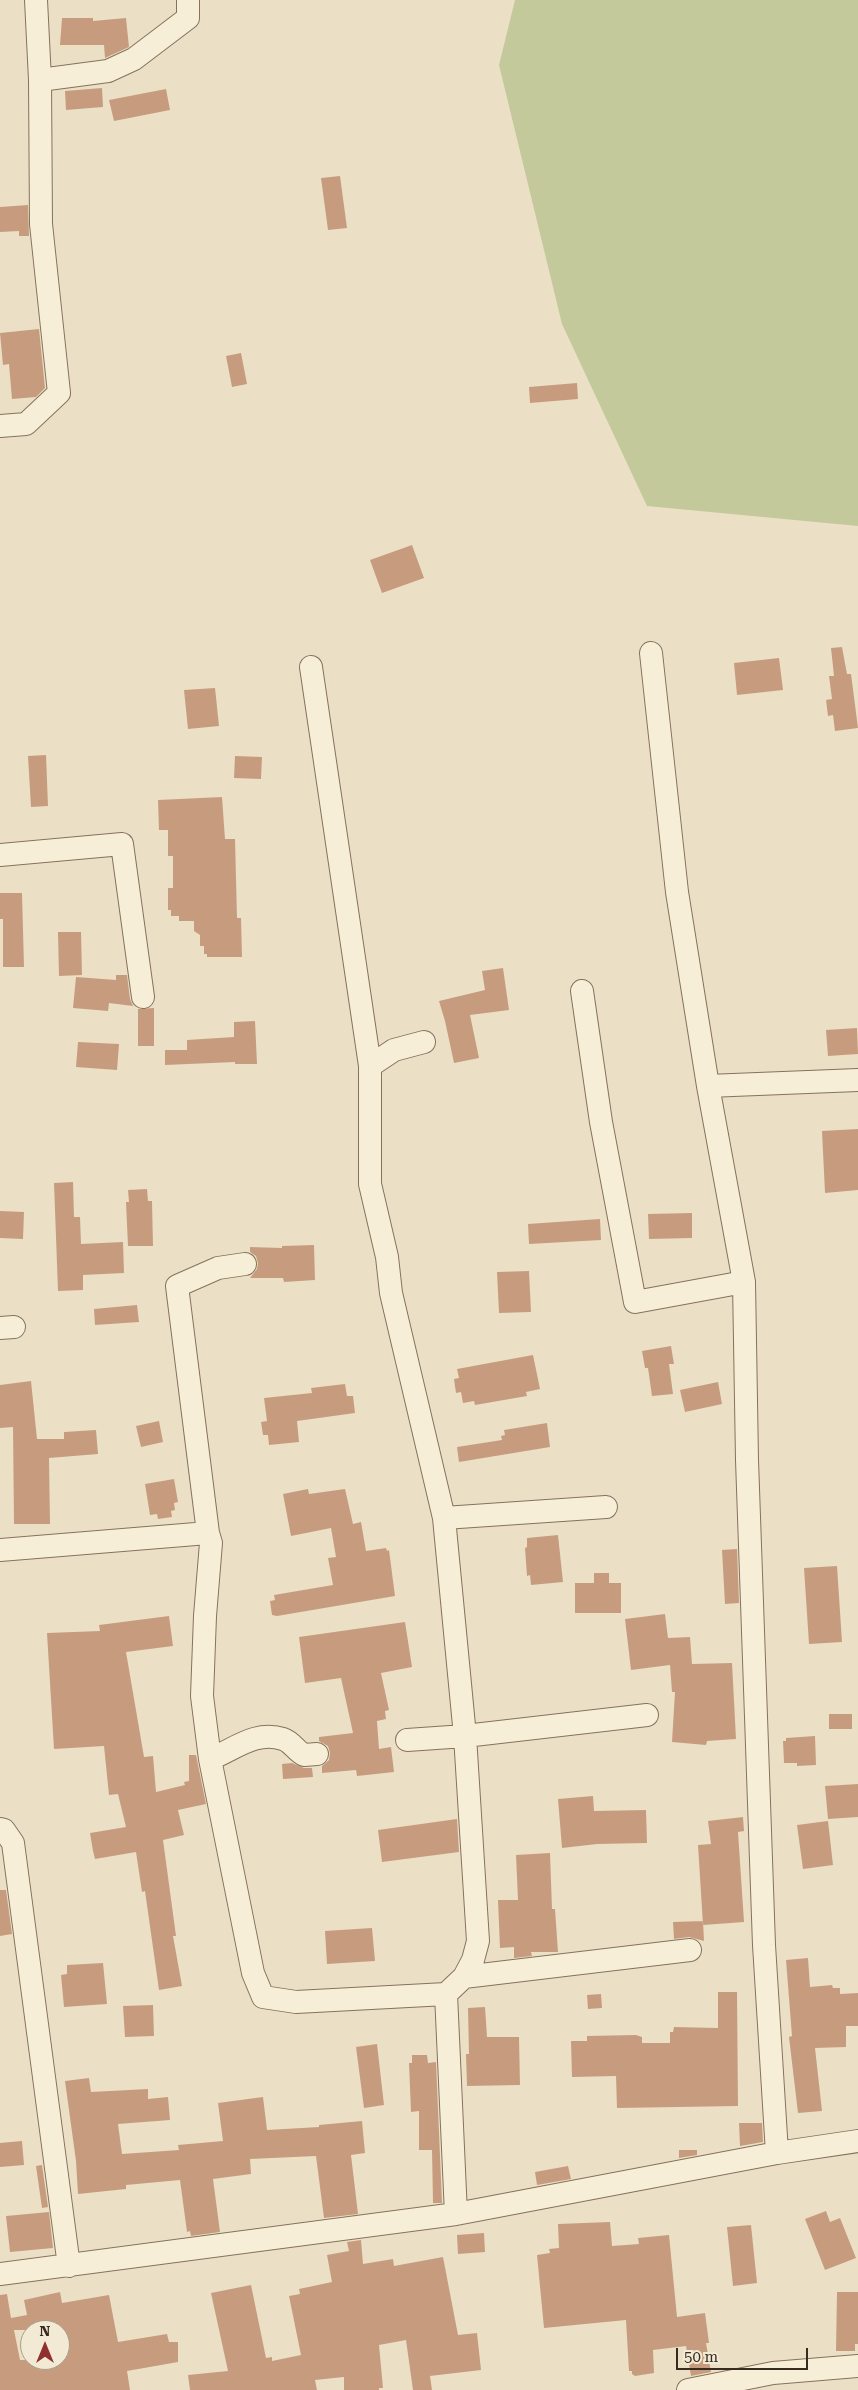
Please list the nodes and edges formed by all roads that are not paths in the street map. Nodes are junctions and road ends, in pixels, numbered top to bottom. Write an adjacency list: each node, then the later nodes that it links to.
1 (36, 0): 3 (street)
2 (188, 0): 3 (street)
3 (40, 80): 4 (street)
4 (0, 426)
5 (651, 653): 13 (street)
6 (311, 666): 11 (street)
7 (0, 855): 9 (street)
8 (582, 992): 15 (street)
9 (143, 997)
10 (424, 1042): 11 (street)
11 (370, 1066): 17 (street)
12 (858, 1080): 13 (street)
13 (708, 1086): 15 (street)
14 (245, 1264): 18 (street)
15 (744, 1282): 30 (street)
16 (606, 1507): 17 (street)
17 (444, 1518): 21 (street)
18 (208, 1533): 19 (street); 24 (street)
19 (0, 1550)
20 (647, 1715): 21 (street)
21 (465, 1736): 22 (street); 27 (street)
22 (407, 1740)
23 (317, 1754): 24 (street)
24 (210, 1759): 28 (street)
25 (0, 1829): 32 (street)
26 (690, 1950): 27 (street)
27 (464, 1977): 28 (street)
28 (446, 1994): 31 (street)
29 (858, 2141): 30 (street)
30 (777, 2153): 31 (street)
31 (456, 2214): 32 (street)
32 (69, 2266): 33 (street)
33 (0, 2274)
34 (858, 2366): 35 (street)
35 (688, 2390)

